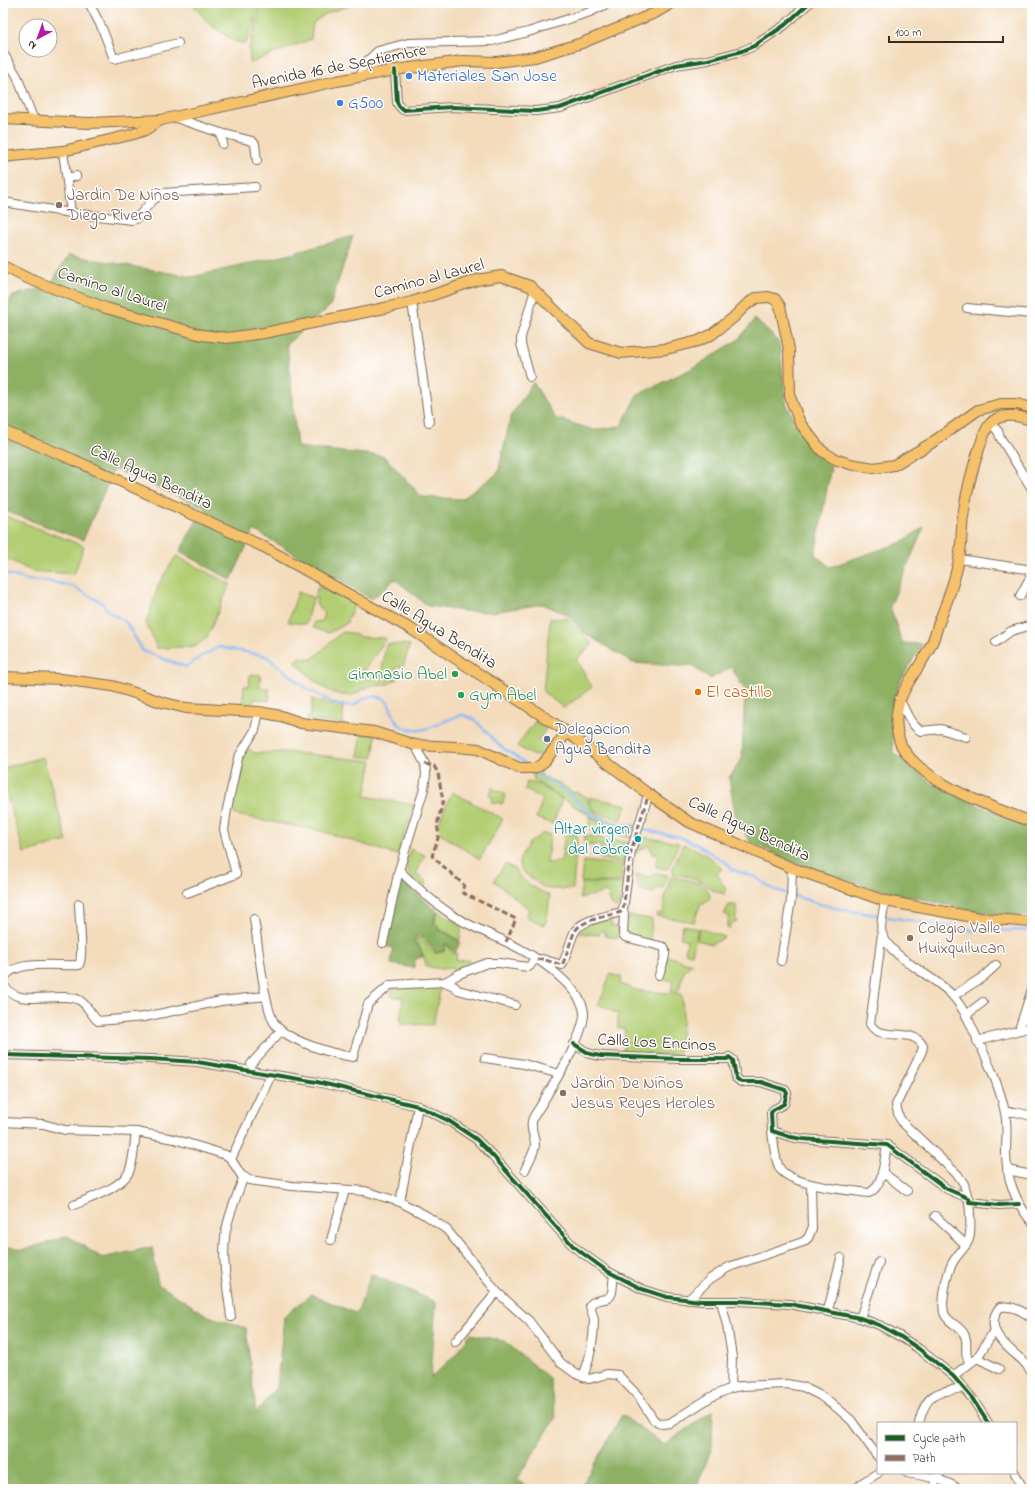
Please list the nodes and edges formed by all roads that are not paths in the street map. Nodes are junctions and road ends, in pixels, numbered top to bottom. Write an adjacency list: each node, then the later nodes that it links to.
1 (89, 3): 5 (street)
2 (609, 3): 8 (street)
3 (672, 3): 7 (main road, Avenida 16 de Septiembre)
4 (809, 3): 7 (street)
5 (178, 43)
6 (3, 53): 12 (street)
7 (395, 70): 8 (main road, Avenida 16 de Septiembre)
8 (361, 76): 9 (main road, Avenida 16 de Septiembre)
9 (173, 117): 11 (main road, Avenida 16 de Septiembre); 13 (street)
10 (3, 119): 12 (main road, Avenida 16 de Septiembre)
11 (161, 120): 12 (main road, Avenida 16 de Septiembre); 15 (main road)
12 (34, 121)
13 (221, 133): 14 (street); 17 (street)
14 (223, 144)
15 (63, 151): 16 (main road); 19 (street)
16 (3, 157)
17 (256, 161)
18 (76, 176): 19 (street)
19 (67, 178): 22 (street)
20 (255, 187): 22 (street)
21 (3, 202): 22 (street)
22 (71, 213)
23 (3, 266): 25 (main road, Camino al Laurel)
24 (535, 290): 25 (main road, Camino al Laurel); 28 (street); 29 (main road, Camino al Laurel)
25 (412, 302): 31 (street)
26 (968, 308): 27 (street)
27 (1032, 314)
28 (530, 377)
29 (1032, 408)
30 (1032, 421): 32 (main road)
31 (429, 422)
32 (990, 424): 34 (street); 35 (main road)
33 (3, 431): 42 (main road, Calle Agua Bendita)
34 (1032, 488)
35 (959, 559): 36 (street); 40 (main road)
36 (1020, 596)
37 (1032, 625): 38 (street)
38 (996, 642)
39 (3, 677): 41 (main road)
40 (899, 699): 43 (street); 46 (main road)
41 (259, 712): 44 (main road); 49 (street)
42 (567, 732): 44 (main road); 47 (main road, Calle Agua Bendita)
43 (966, 737)
44 (415, 745): 48 (street)
45 (647, 799): 52 (street)
46 (1032, 822)
47 (792, 868): 50 (main road, Calle Agua Bendita); 58 (street)
48 (399, 870): 56 (street); 57 (street)
49 (187, 893)
50 (885, 902): 54 (main road, Calle Agua Bendita); 55 (street)
51 (79, 904): 61 (street)
52 (623, 910): 57 (street); 60 (street)
53 (254, 919): 64 (street)
54 (1032, 922)
55 (882, 934): 65 (street); 95 (street)
56 (382, 943)
57 (537, 960): 62 (street); 73 (street)
58 (781, 962)
59 (996, 965): 65 (street)
60 (659, 976)
61 (3, 980): 64 (street)
62 (445, 982): 67 (street); 71 (street)
63 (1032, 990): 70 (street)
64 (266, 996): 71 (street)
65 (953, 996): 68 (street)
66 (983, 1002): 68 (street)
67 (515, 1005)
68 (966, 1015): 72 (street)
69 (1032, 1027): 70 (street)
70 (1019, 1030): 72 (street)
71 (282, 1032): 76 (street)
72 (977, 1041): 80 (street)
73 (574, 1044): 77 (street); 83 (street, Calle Los Encinos)
74 (3, 1055): 78 (street)
75 (485, 1058): 77 (street)
76 (251, 1064)
77 (559, 1074): 87 (street)
78 (271, 1075): 79 (street); 86 (street)
79 (418, 1106): 96 (street); 105 (street)
80 (1005, 1112): 81 (street); 88 (street)
81 (1032, 1116)
82 (3, 1122): 84 (street)
83 (772, 1131): 85 (street); 92 (street)
84 (136, 1132): 86 (street); 98 (street)
85 (887, 1145): 89 (street); 95 (street)
86 (231, 1159): 91 (street)
87 (525, 1170)
88 (1007, 1170): 90 (street); 97 (street)
89 (882, 1172): 92 (street); 94 (street)
90 (1032, 1175)
91 (244, 1178): 93 (street); 110 (street)
92 (811, 1185): 107 (street)
93 (345, 1190): 96 (street); 101 (street)
94 (908, 1191)
95 (968, 1200): 97 (street); 102 (street)
96 (400, 1202): 106 (street)
97 (1019, 1204): 100 (street)
98 (74, 1205)
99 (935, 1216): 102 (street)
100 (1032, 1222)
101 (331, 1240)
102 (966, 1245): 115 (street)
103 (841, 1258): 109 (street)
104 (879, 1262): 111 (street)
105 (614, 1275): 107 (street); 119 (street)
106 (497, 1292): 114 (street); 119 (street)
107 (688, 1300): 108 (street)
108 (721, 1301): 109 (street); 120 (street)
109 (828, 1310): 111 (street)
110 (231, 1317)
111 (860, 1318): 118 (street)
112 (1032, 1318): 113 (street)
113 (994, 1331): 115 (street); 117 (street)
114 (455, 1342)
115 (973, 1360): 116 (street); 118 (street)
116 (999, 1369)
117 (1032, 1373)
118 (953, 1376): 121 (street)
119 (583, 1377): 120 (street)
120 (731, 1388): 124 (street)
121 (964, 1388): 122 (street); 123 (street)
122 (919, 1422)
123 (987, 1422)
124 (877, 1456)
125 (877, 1474): 129 (street)
126 (917, 1474): 128 (street)
127 (1016, 1474): 132 (street)
128 (938, 1476): 130 (street); 131 (street)
129 (857, 1489)
130 (933, 1489)
131 (959, 1489)
132 (1023, 1489)

